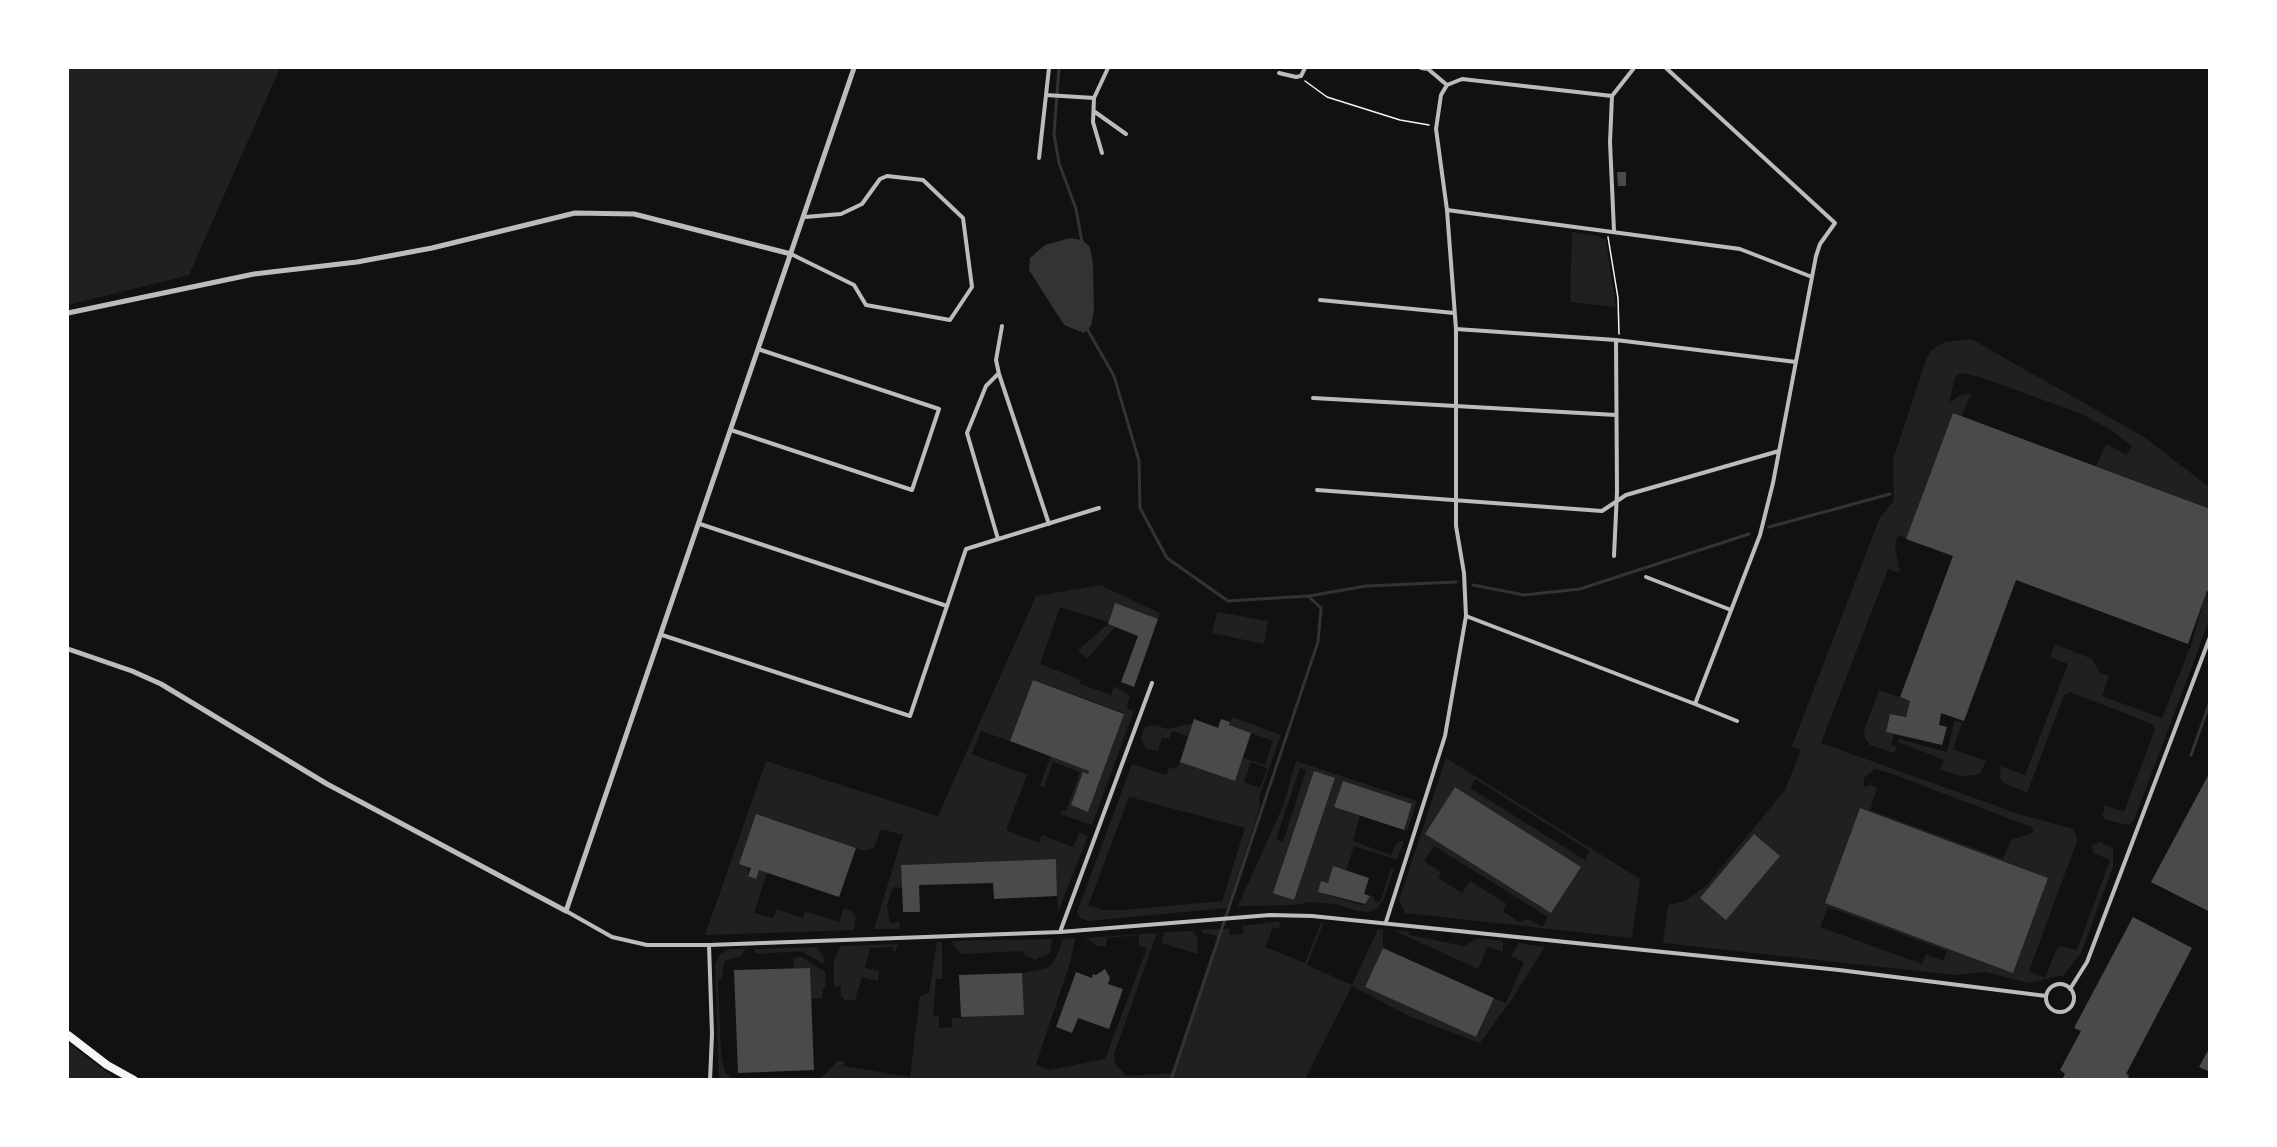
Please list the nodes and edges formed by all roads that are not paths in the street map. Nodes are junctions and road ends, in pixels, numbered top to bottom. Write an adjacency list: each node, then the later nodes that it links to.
1 (854, 68): 18 (street)
2 (1049, 68): 10 (street)
3 (1108, 68): 12 (street)
4 (1305, 68): 8 (street)
5 (1421, 68): 9 (street)
6 (1634, 68): 11 (street)
7 (1666, 68): 21 (street)
8 (1279, 73)
9 (1447, 85): 11 (street); 17 (street)
10 (1048, 96): 12 (street); 16 (street)
11 (1612, 96): 19 (street)
12 (1094, 98): 13 (street)
13 (1095, 112): 14 (street); 15 (street)
14 (1126, 134)
15 (1102, 153)
16 (1039, 158)
17 (1447, 210): 19 (street); 24 (street)
18 (805, 217): 20 (street); 20 (street)
19 (1614, 231): 21 (street)
20 (791, 254): 23 (street); 28 (street)
21 (1812, 277): 29 (street)
22 (1320, 300): 24 (street)
23 (68, 313)
24 (1454, 313): 26 (street)
25 (1002, 326): 30 (street)
26 (1456, 329): 27 (street); 32 (street)
27 (1618, 340): 29 (street); 33 (street)
28 (757, 349): 34 (street); 34 (street)
29 (1796, 362): 35 (street)
30 (999, 374): 41 (street); 42 (street)
31 (1313, 398): 32 (street)
32 (1457, 404): 33 (street); 37 (street)
33 (1616, 415): 38 (street)
34 (731, 430): 40 (street)
35 (1779, 451): 38 (street); 46 (street)
36 (1317, 490): 37 (street)
37 (1455, 501): 38 (street); 47 (street)
38 (1615, 503): 43 (street)
39 (1098, 508): 41 (street)
40 (700, 524): 45 (street); 48 (street)
41 (1049, 524): 42 (street)
42 (998, 540): 45 (street)
43 (1614, 556)
44 (1646, 577): 46 (street)
45 (947, 606): 48 (street)
46 (1731, 610): 52 (street)
47 (1466, 616): 52 (street); 55 (street)
48 (662, 635): 54 (street)
49 (2210, 637): 58 (street)
50 (68, 649): 54 (street)
51 (1152, 683): 56 (street)
52 (1695, 704): 53 (street)
53 (1737, 721)
54 (566, 911): 57 (street)
55 (1386, 922): 56 (street); 59 (street)
56 (1060, 932): 57 (street)
57 (709, 945): 62 (street)
58 (2070, 988): 59 (street); 59 (street)
59 (2046, 996)
60 (68, 1035): 61 (highway)
61 (134, 1080)
62 (710, 1080)

